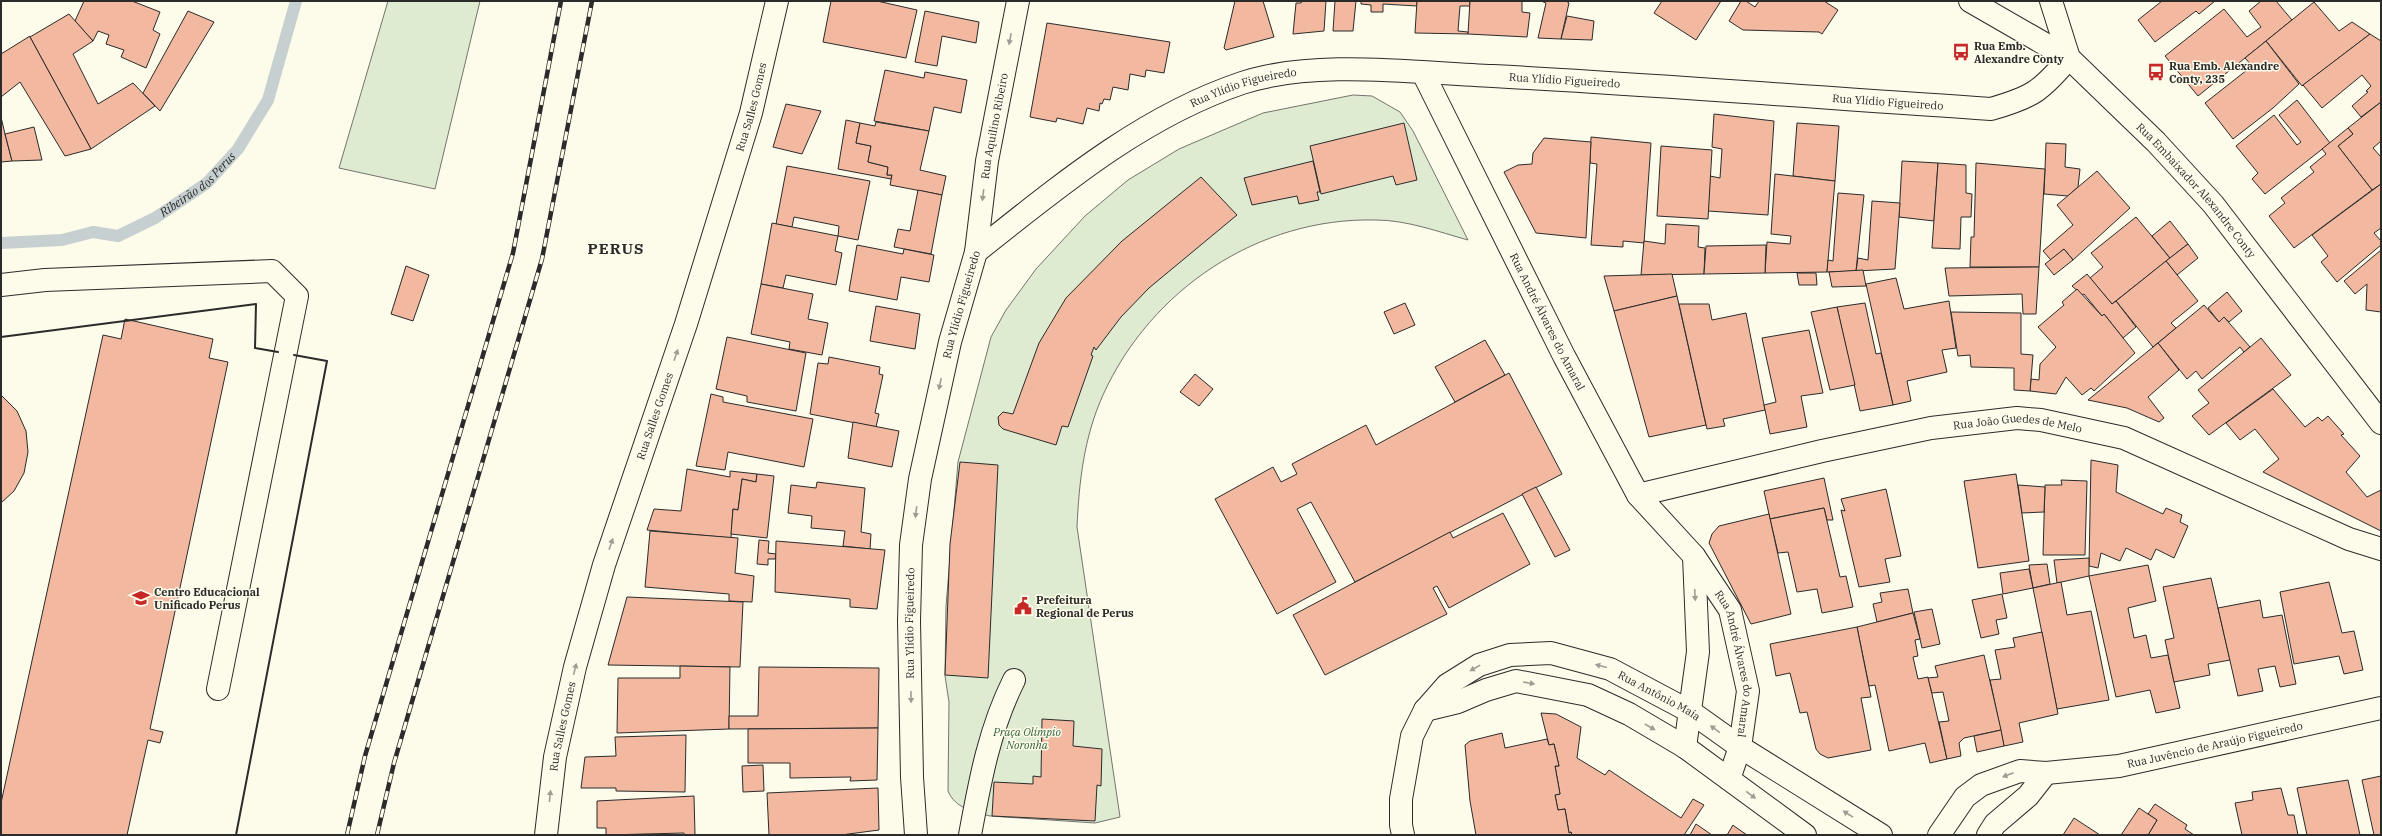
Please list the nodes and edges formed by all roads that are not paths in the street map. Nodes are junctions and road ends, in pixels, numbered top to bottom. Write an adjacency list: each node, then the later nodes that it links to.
1 (777, 1): 22 (street, Rua Salles Gomes, one-way to 1)
2 (1018, 1): 7 (street, Rua Aquilino Ribeiro, one-way to 7)
3 (1970, 1): 5 (street, Rua Embaixador Alexandre Conty)
4 (2051, 1): 5 (street)
5 (2069, 58): 6 (street, Rua Ylídio Figueiredo); 9 (street, Rua Embaixador Alexandre Conty)
6 (1423, 73): 7 (street, Rua Ylídio Figueiredo); 10 (street, Rua André Álvares do Amaral)
7 (976, 252): 23 (street, Rua Ylídio Figueiredo, one-way to 23)
8 (1, 285): 14 (street)
9 (2381, 423)
10 (1638, 495): 11 (street, Rua João Guedes de Melo); 12 (street, Rua André Álvares do Amaral)
11 (2381, 549)
12 (1694, 556): 17 (street, Rua André Álvares do Amaral, one-way to 17); 19 (street, Rua André Álvares do Amaral)
13 (1014, 680): 24 (street)
14 (218, 689)
15 (2381, 708): 20 (street, Rua Juvêncio de Araújo Figueiredo)
16 (1425, 710): 17 (street, Rua Antônio Maia, one-way to 16); 18 (street, one-way to 18); 25 (street, Rua Antônio Maia)
17 (1691, 712): 18 (street, Rua André Álvares do Amaral); 19 (street, Rua Antônio Maia, one-way to 17)
18 (1685, 747): 21 (street)
19 (1740, 747): 21 (street, Rua André Álvares do Amaral); 27 (street, Rua Antônio Maia, one-way to 19)
20 (2046, 773): 28 (street, Rua Juvêncio de Araújo Figueiredo, one-way to 28); 29 (street)
21 (1729, 779): 26 (street, one-way to 26)
22 (546, 835)
23 (916, 835)
24 (970, 835)
25 (1403, 835)
26 (1805, 835)
27 (1881, 835)
28 (1939, 835)
29 (1988, 835)

